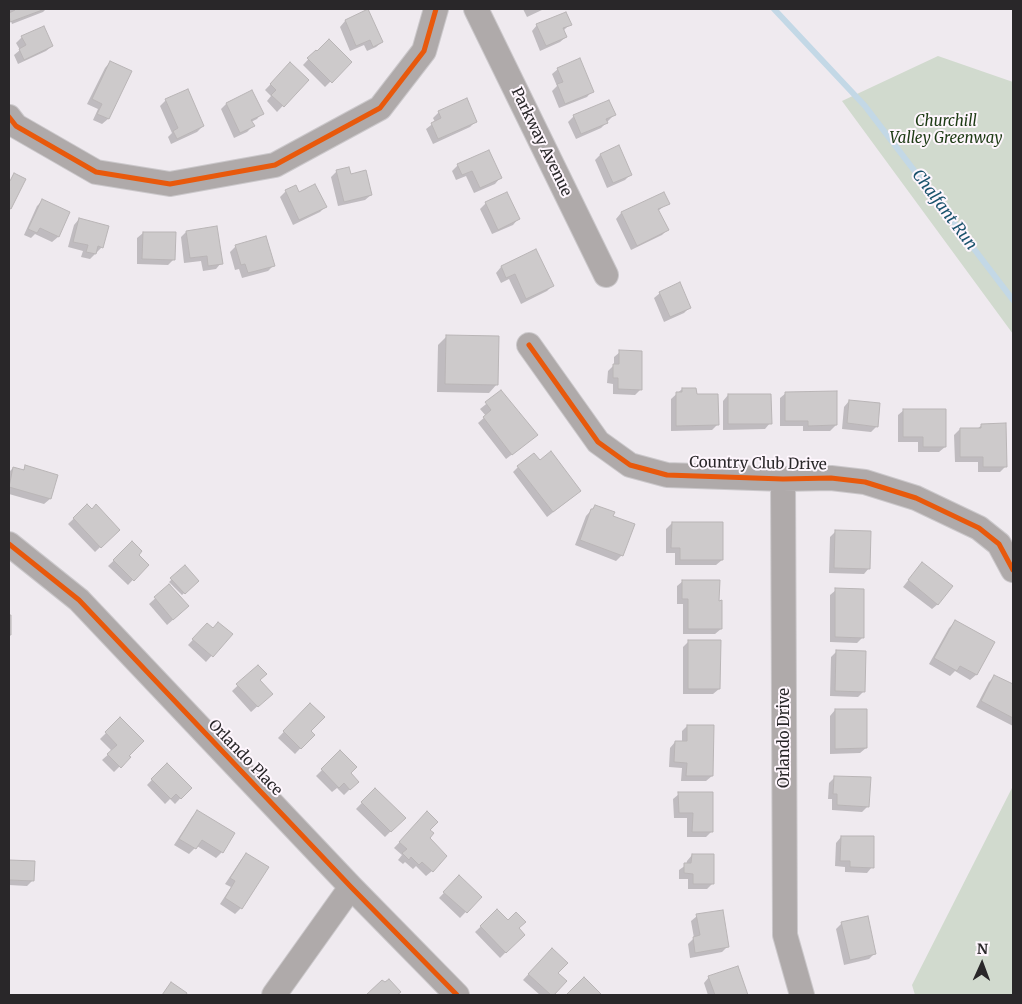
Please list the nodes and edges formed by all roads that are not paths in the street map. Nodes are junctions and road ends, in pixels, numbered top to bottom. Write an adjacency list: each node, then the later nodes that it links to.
1 (436, 9): 3 (street)
2 (476, 9): 4 (street, Parkway Avenue)
3 (9, 117)
4 (606, 275)
5 (530, 345): 6 (street, Country Club Drive)
6 (783, 479): 8 (street, Country Club Drive); 12 (street, Orlando Drive)
7 (9, 544): 9 (street, Orlando Place)
8 (1013, 570)
9 (351, 887): 10 (street); 11 (street, Orlando Place)
10 (274, 995)
11 (457, 995)
12 (802, 995)

